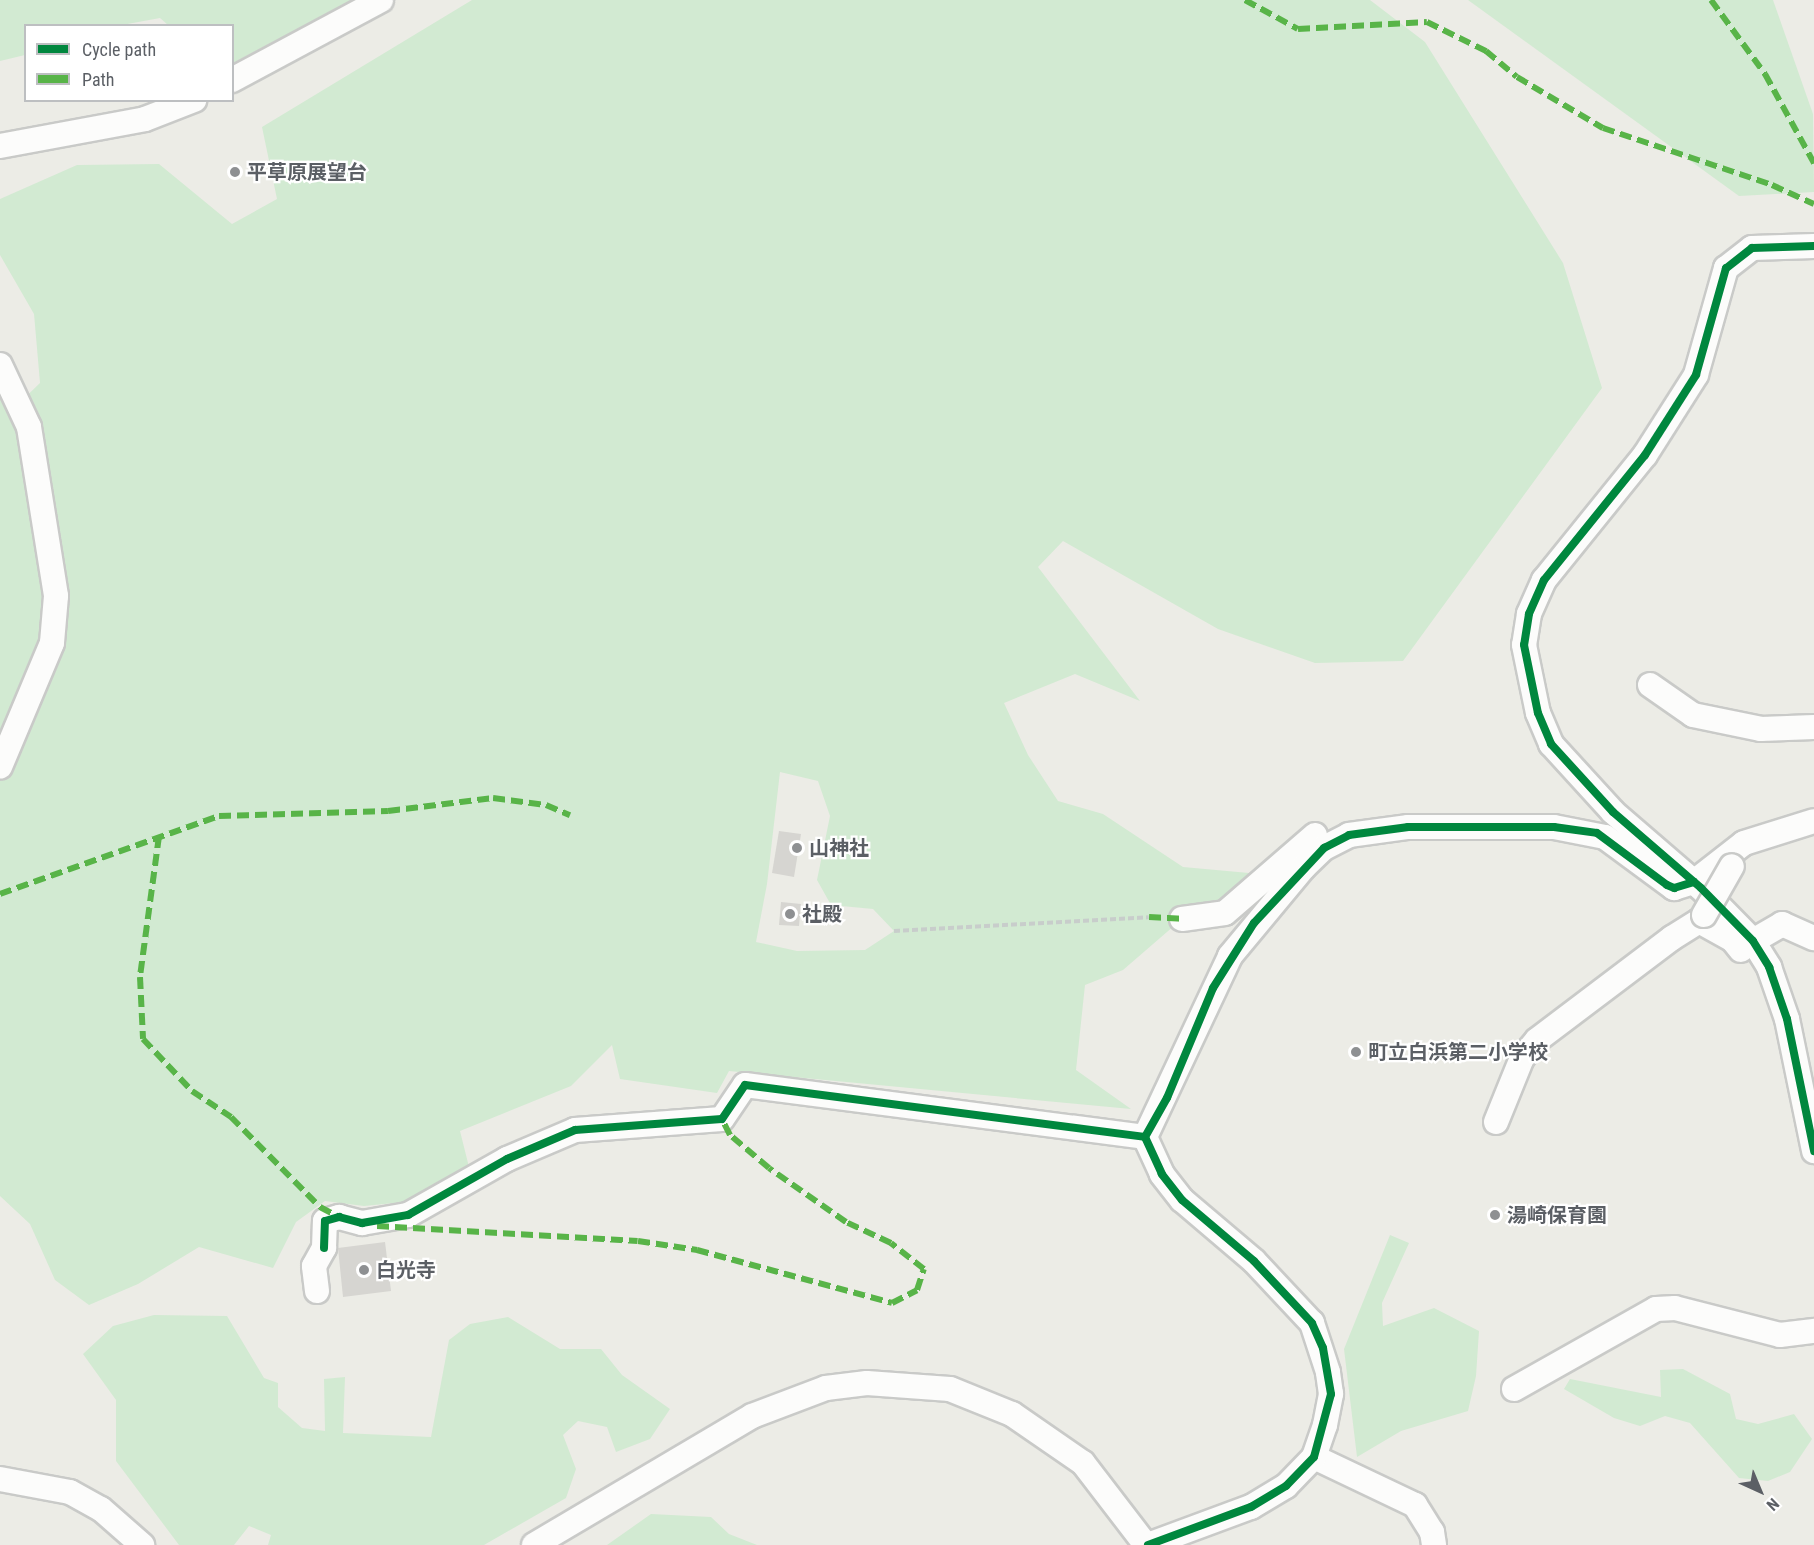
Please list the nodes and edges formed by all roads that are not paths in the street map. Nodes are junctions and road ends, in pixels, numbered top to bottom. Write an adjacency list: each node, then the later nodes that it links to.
1 (381, 0): 2 (street)
2 (234, 79)
3 (189, 102): 4 (street)
4 (0, 146)
5 (1814, 246): 13 (street)
6 (0, 365): 9 (street)
7 (1650, 685): 8 (street)
8 (1814, 727)
9 (0, 767)
10 (1814, 821): 11 (street)
11 (1743, 843): 13 (street); 14 (street, bridge)
12 (1339, 849): 13 (street); 15 (street); 20 (street)
13 (1694, 882): 17 (street)
14 (1702, 918): 18 (street); 19 (street)
15 (1182, 919)
16 (1814, 938): 17 (street)
17 (1753, 941): 18 (street)
18 (1778, 986): 21 (street)
19 (1496, 1122)
20 (1145, 1137): 22 (street); 25 (street)
21 (1814, 1151)
22 (317, 1291)
23 (1814, 1331): 24 (street)
24 (1514, 1389)
25 (1314, 1457): 32 (street); 33 (street)
26 (10, 1481): 28 (street); 29 (street)
27 (626, 1491): 30 (street); 31 (street); 32 (street)
28 (119, 1545)
29 (142, 1545)
30 (534, 1545)
31 (555, 1545)
32 (1147, 1545)
33 (1434, 1545)

